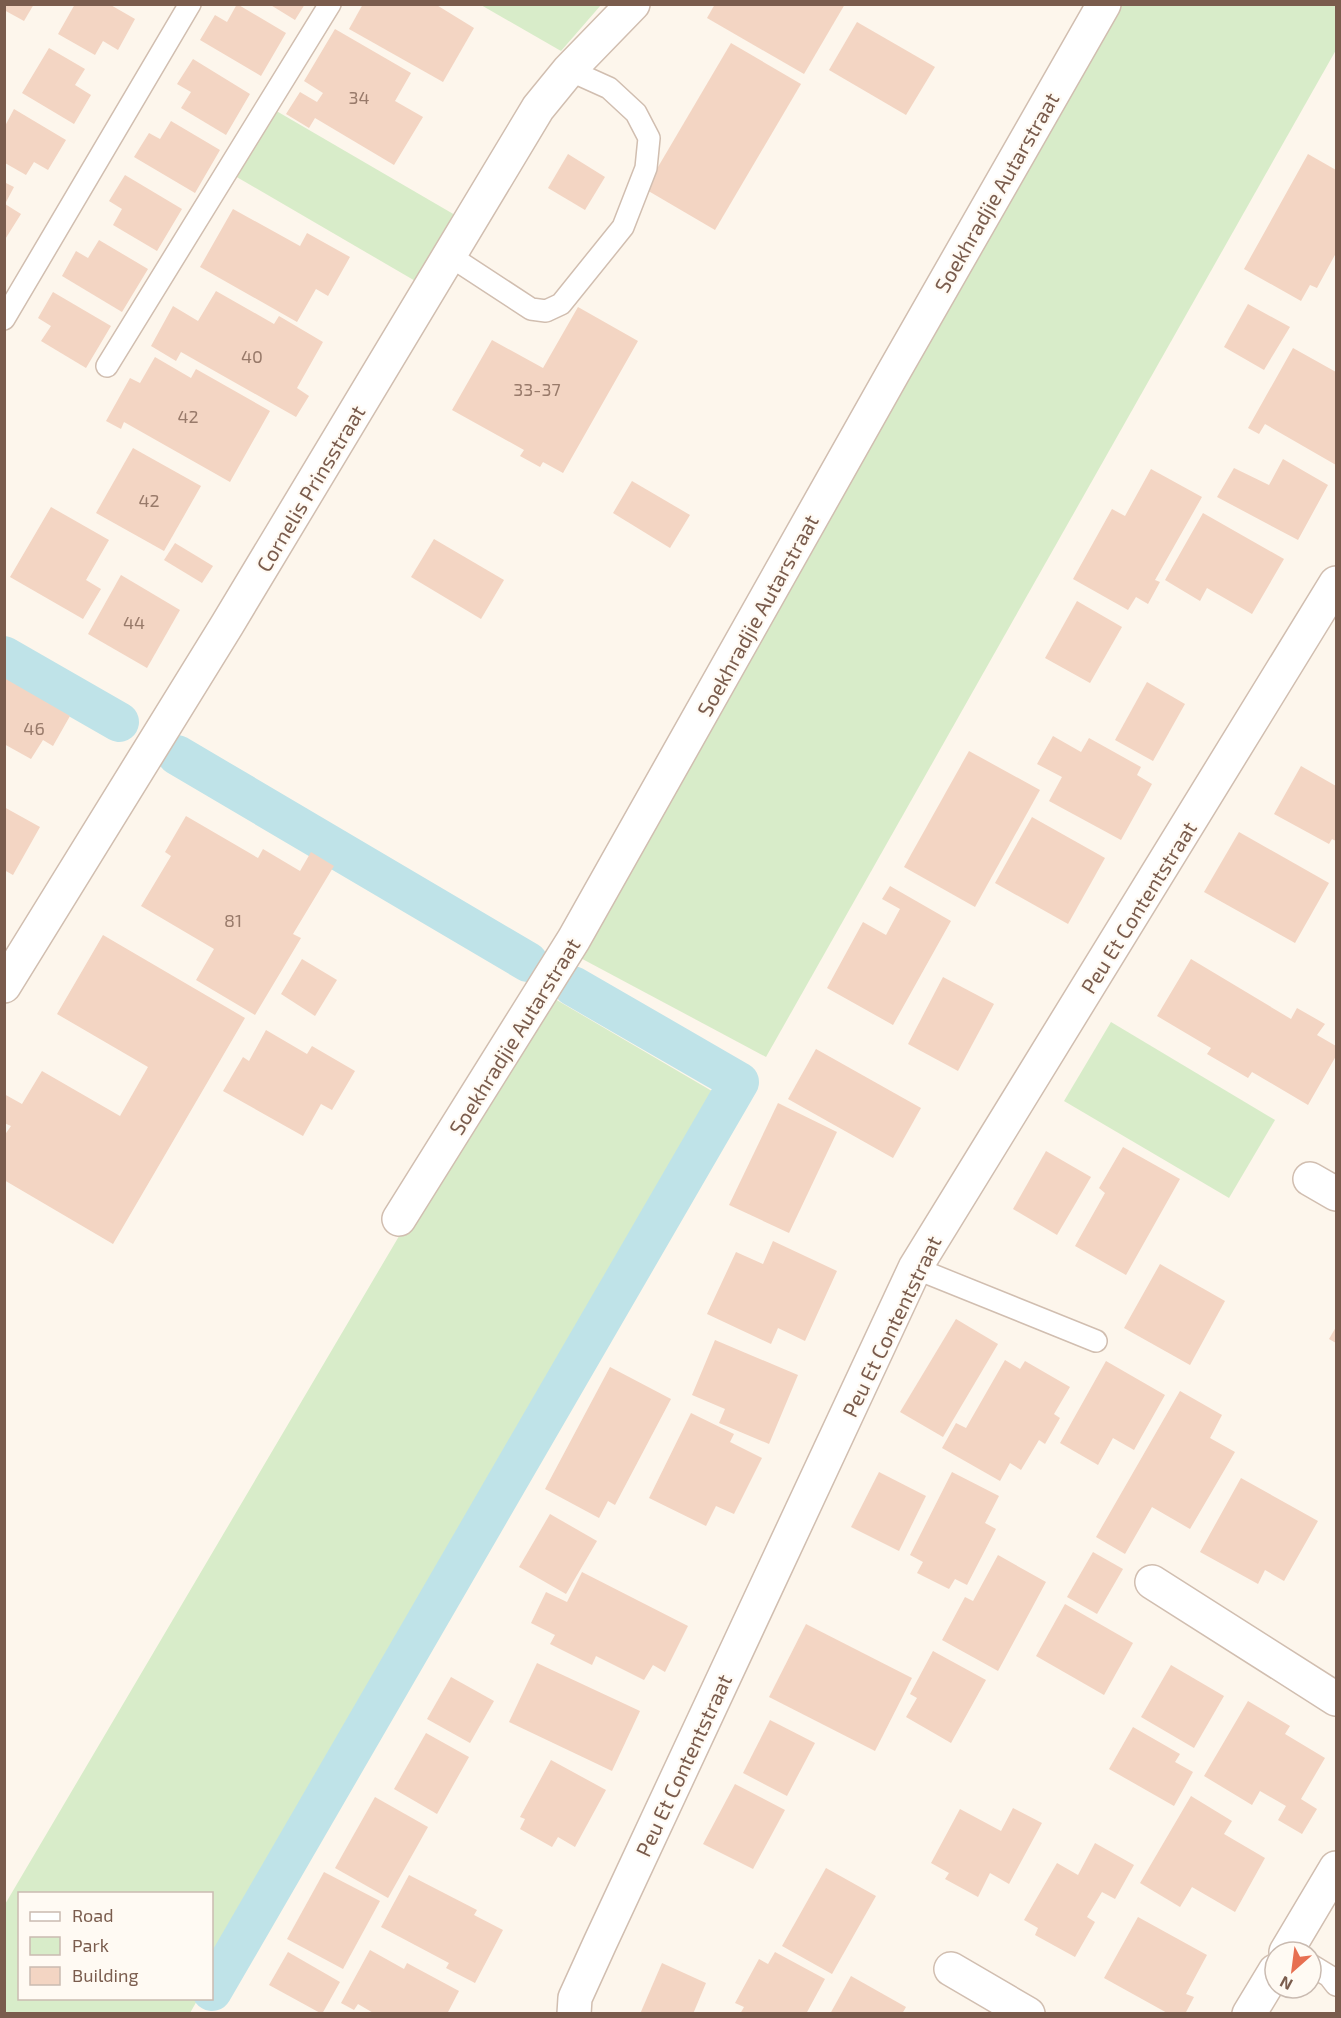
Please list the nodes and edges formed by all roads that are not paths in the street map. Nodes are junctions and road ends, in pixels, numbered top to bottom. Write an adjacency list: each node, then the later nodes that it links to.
1 (190, 4): 7 (lane)
2 (330, 4): 8 (lane)
3 (633, 4): 5 (street, Cornelis Prinsstraat)
4 (1104, 4): 11 (street, Soekhradjie Autarstraat)
5 (569, 70): 6 (street, Cornelis Prinsstraat); 6 (lane)
6 (450, 256): 10 (street, Cornelis Prinsstraat)
7 (4, 319)
8 (107, 366)
9 (1336, 583): 12 (street, Peu Et Contentstraat)
10 (4, 986)
11 (399, 1219)
12 (915, 1268): 13 (lane); 22 (street, Peu Et Contentstraat)
13 (1096, 1341)
14 (1152, 1582): 15 (street)
15 (1336, 1699)
16 (1336, 1868): 17 (street)
17 (1299, 1940)
18 (951, 1969): 23 (street)
19 (1323, 1973): 20 (lane)
20 (1336, 1985)
21 (1263, 1994): 24 (street)
22 (569, 2008)
23 (1028, 2013)
24 (1249, 2013)

